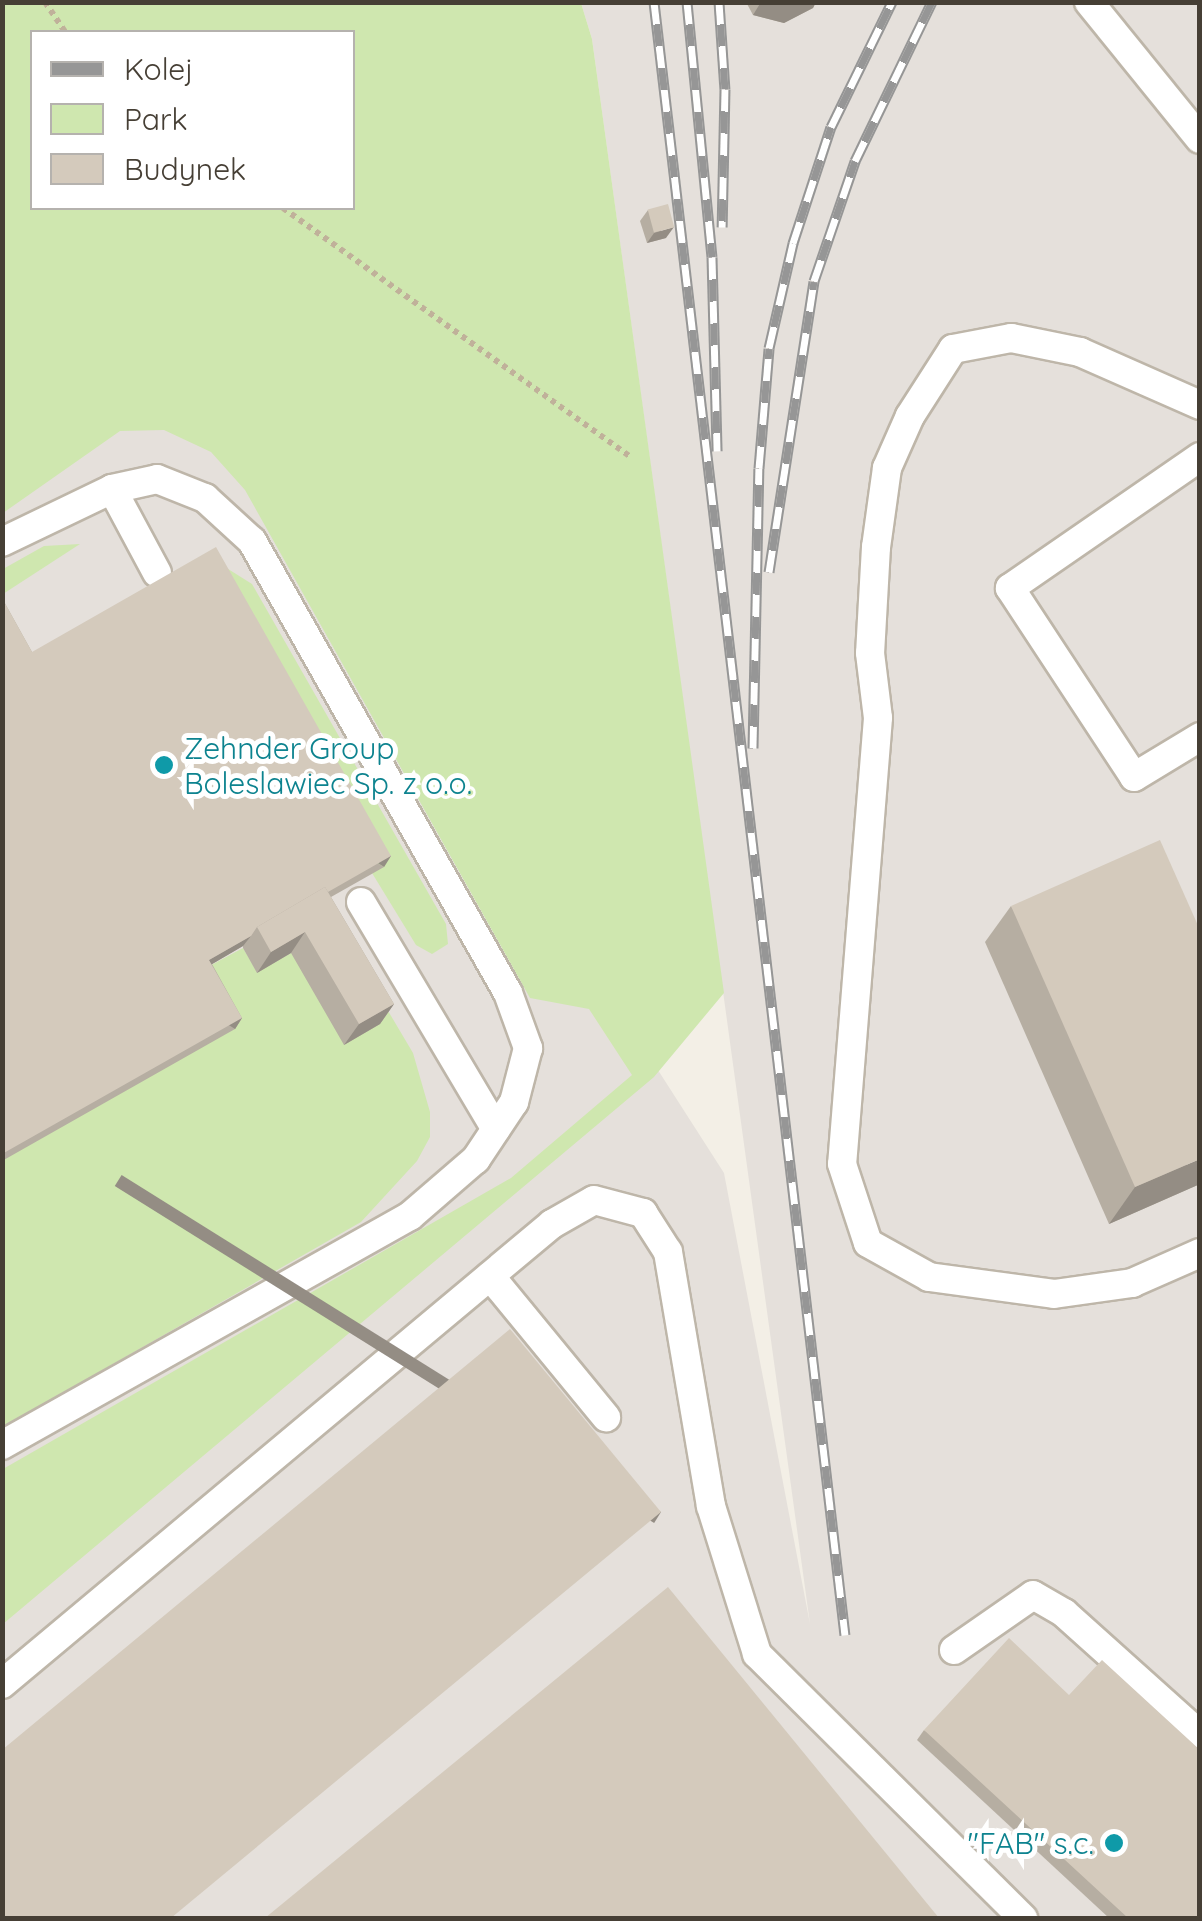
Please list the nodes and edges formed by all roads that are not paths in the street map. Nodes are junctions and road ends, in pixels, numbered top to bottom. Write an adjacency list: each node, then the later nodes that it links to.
1 (1089, 2): 2 (lane)
2 (1200, 138)
3 (1200, 405): 11 (lane)
4 (1200, 457): 8 (lane)
5 (112, 489): 6 (lane); 7 (lane); 10 (lane)
6 (2, 542)
7 (157, 573)
8 (1200, 737)
9 (361, 902): 10 (lane)
10 (496, 1129): 14 (lane)
11 (1200, 1253)
12 (490, 1276): 13 (lane); 16 (lane); 18 (lane)
13 (606, 1417)
14 (2, 1445)
15 (954, 1650): 17 (lane)
16 (2, 1684)
17 (1200, 1735)
18 (1023, 1918)

